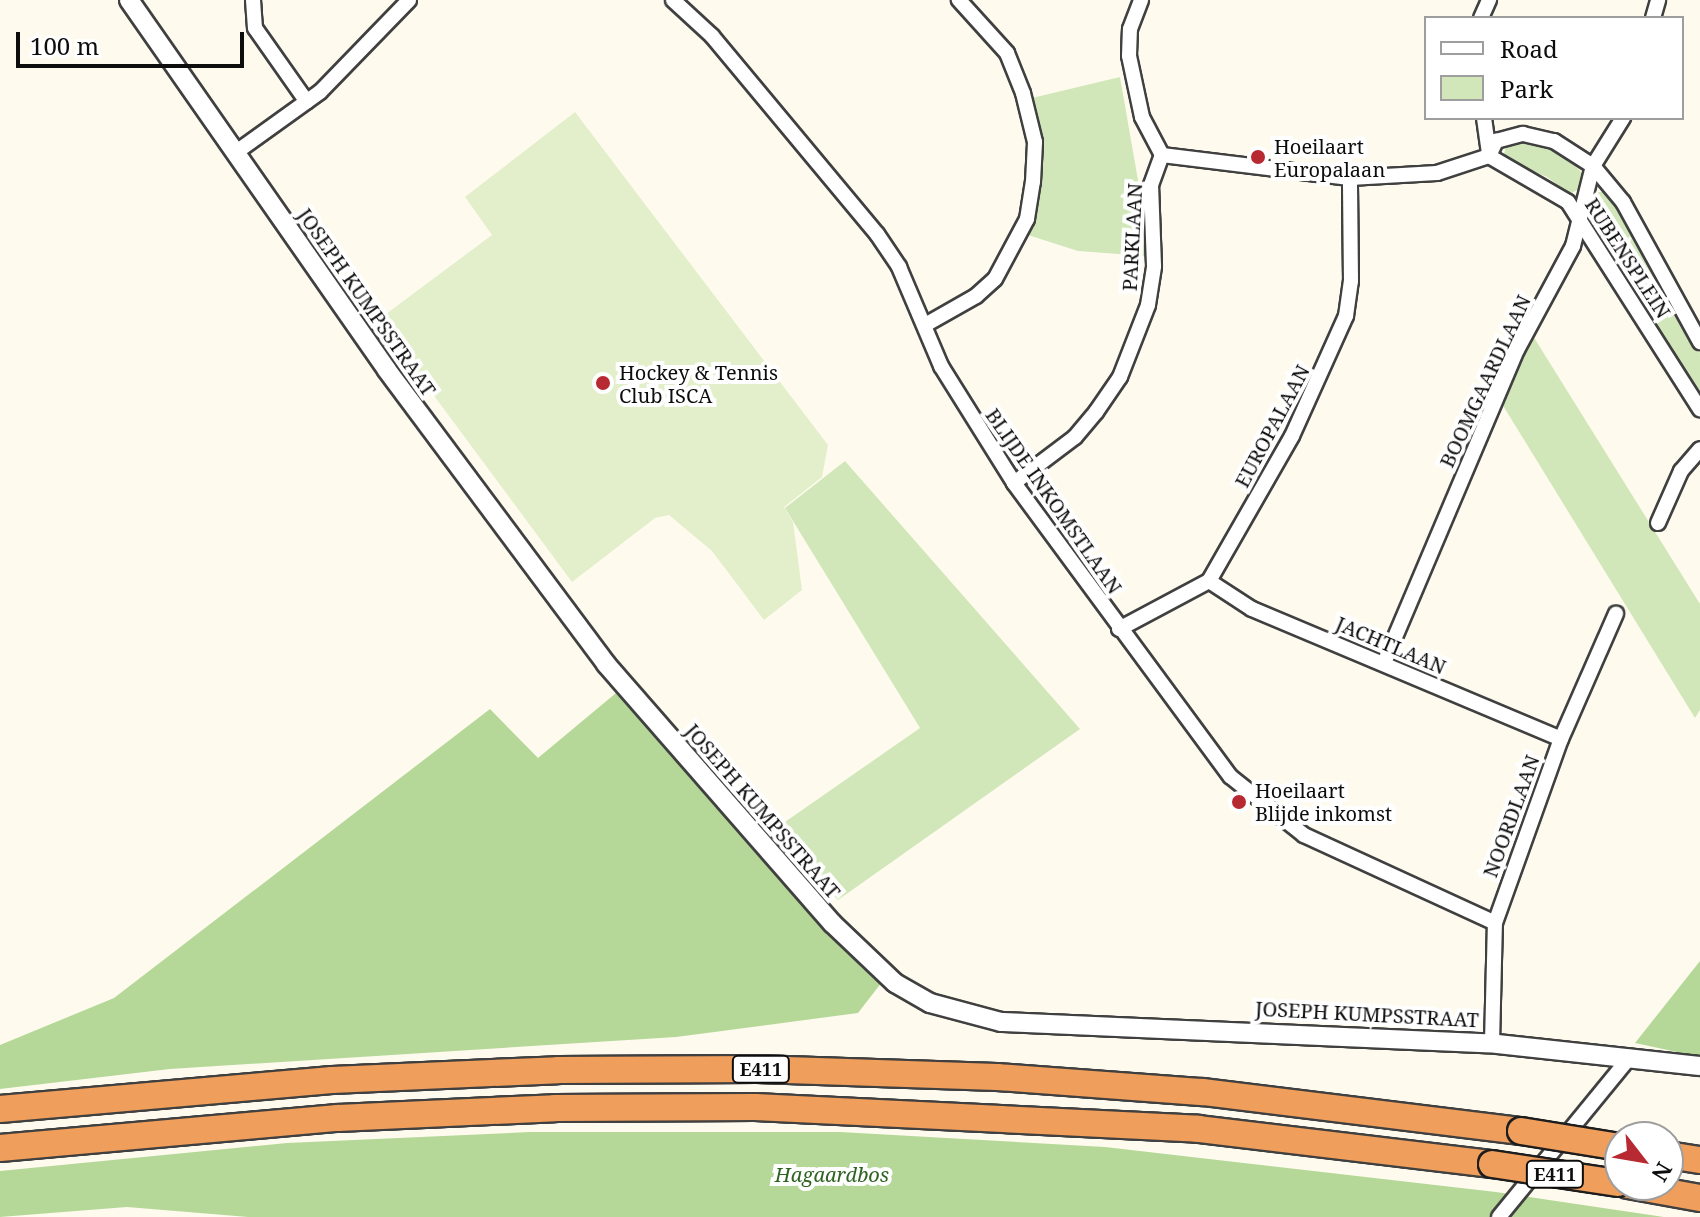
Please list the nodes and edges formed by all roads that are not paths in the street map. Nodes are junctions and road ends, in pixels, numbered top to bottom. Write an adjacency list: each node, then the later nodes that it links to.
1 (129, 0): 10 (street, JOSEPH KUMPSSTRAAT)
2 (253, 0): 7 (street)
3 (409, 0): 7 (street)
4 (673, 0): 16 (street, BLIJDE INKOMSTLAAN)
5 (959, 0): 16 (street)
6 (1141, 0): 11 (street)
7 (307, 102): 10 (street)
8 (1484, 120): 12 (street)
9 (1622, 120): 13 (street, BOOMGAARDLAAN)
10 (235, 153): 28 (street, JOSEPH KUMPSSTRAAT)
11 (1162, 155): 14 (street); 20 (street, PARKLAAN)
12 (1489, 156): 13 (street, RUBENSPLEIN); 14 (street); 15 (street, RUBENSPLEIN)
13 (1593, 166): 15 (street, BOOMGAARDLAAN); 17 (street, RUBENSPLEIN)
14 (1350, 178): 22 (street, EUROPALAAN)
15 (1582, 221): 18 (street, RUBENSPLEIN); 25 (street, BOOMGAARDLAAN)
16 (925, 325): 20 (street, BLIJDE INKOMSTLAAN)
17 (1700, 342)
18 (1700, 409)
19 (1700, 449): 21 (street)
20 (1014, 483): 24 (street, BLIJDE INKOMSTLAAN)
21 (1658, 523)
22 (1209, 581): 24 (street); 25 (street, JACHTLAAN)
23 (1616, 614): 26 (street, NOORDLAAN)
24 (1119, 629): 27 (street, BLIJDE INKOMSTLAAN)
25 (1384, 663): 26 (street, JACHTLAAN)
26 (1561, 739): 27 (street, NOORDLAAN)
27 (1495, 923): 28 (street, NOORDLAAN)
28 (1492, 1043): 29 (street, JOSEPH KUMPSSTRAAT)
29 (1630, 1057): 30 (street, JOSEPH KUMPSSTRAAT); 35 (street)
30 (1700, 1066)
31 (0, 1109): 32 (highway, E411, bridge)
32 (1604, 1144)
33 (0, 1148): 34 (highway, E411, bridge)
34 (1604, 1181)
35 (1499, 1217)

